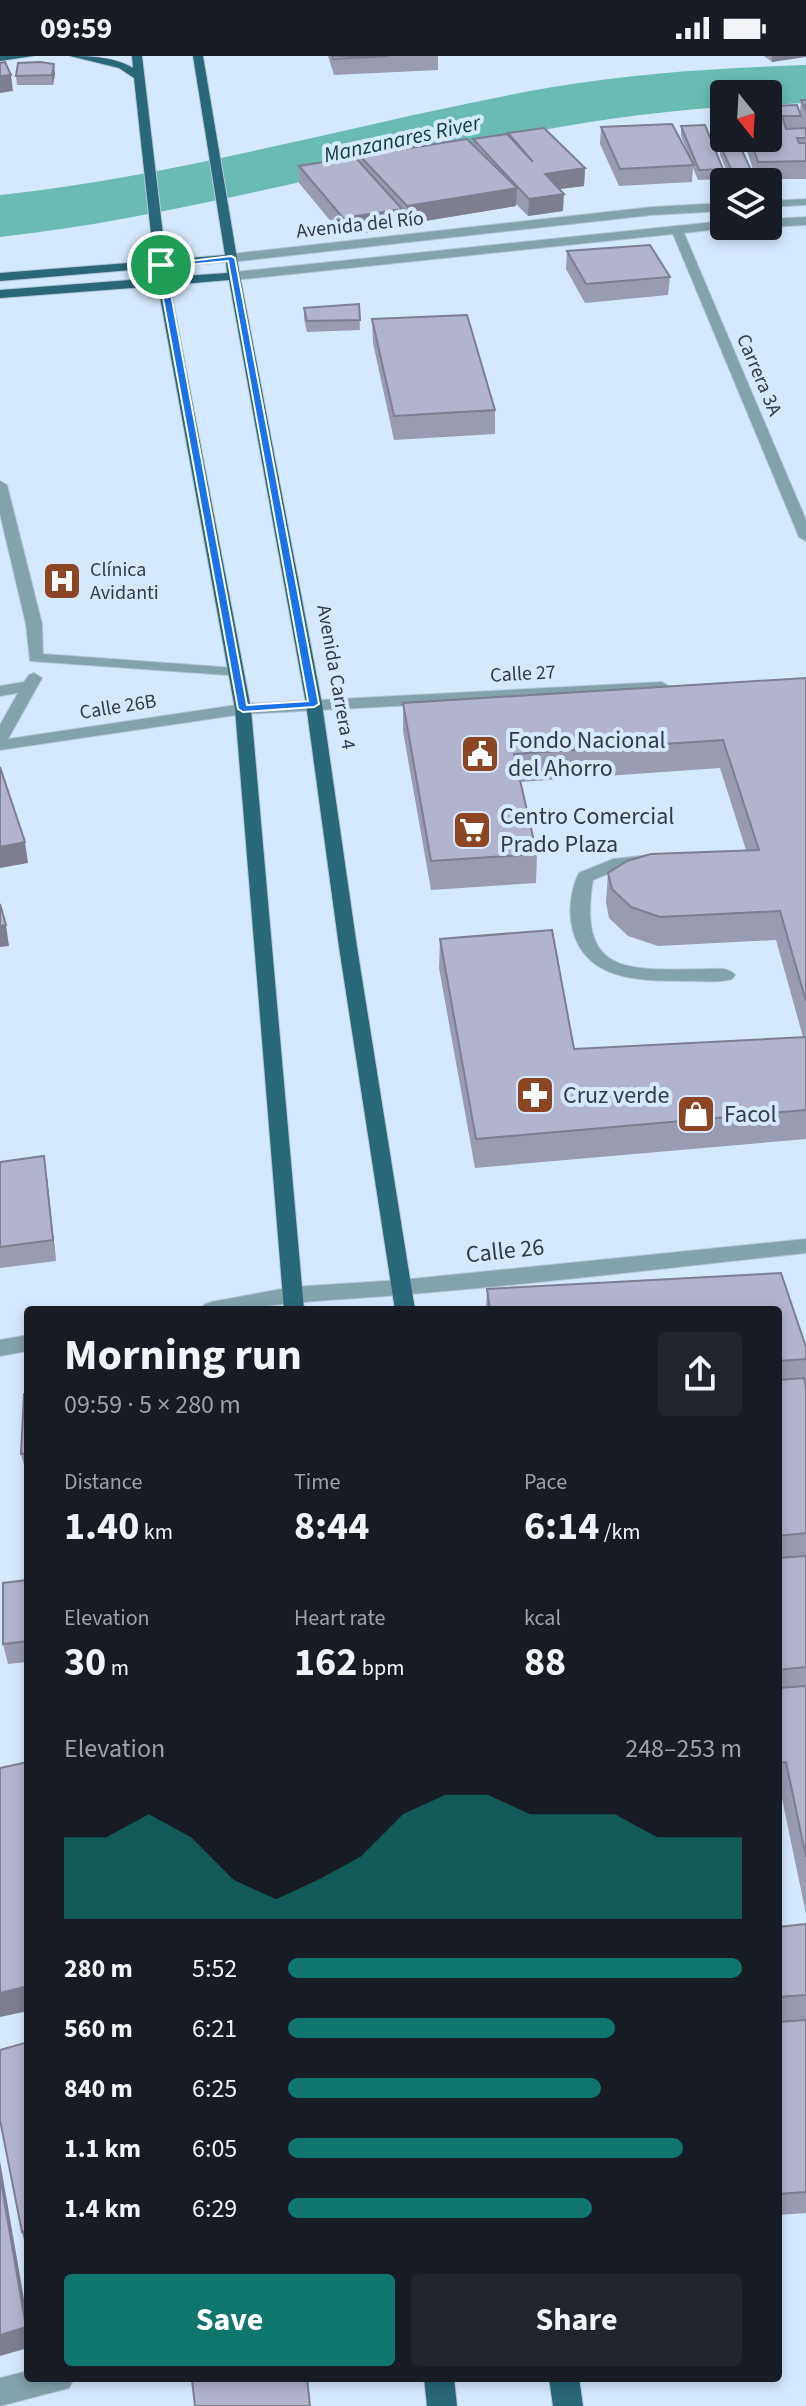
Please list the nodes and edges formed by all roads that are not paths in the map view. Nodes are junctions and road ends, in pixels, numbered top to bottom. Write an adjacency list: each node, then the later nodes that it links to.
1 (28, 56): 5 (main road)
2 (75, 56): 6 (main road)
3 (137, 56): 6 (main road)
4 (198, 56): 14 (main road, Avenida Carrera 4)
5 (0, 58)
6 (138, 76): 15 (main road)
7 (806, 202): 8 (street)
8 (782, 203)
9 (710, 208): 14 (street, Avenida del Río)
10 (806, 221): 11 (street)
11 (782, 222)
12 (710, 226): 13 (street, Avenida del Río)
13 (676, 228): 16 (street, Avenida del Río); 20 (street, Carrera 3A)
14 (231, 258): 15 (main road, Avenida del Río); 16 (main road, Avenida Carrera 4)
15 (162, 273): 16 (main road, Avenida del Río); 17 (main road, Avenida del Río); 18 (main road, Avenida del Río); 22 (main road)
16 (234, 276): 26 (main road, Avenida Carrera 4)
17 (0, 277)
18 (0, 294)
19 (0, 485): 21 (street)
20 (806, 537)
21 (35, 658): 22 (street); 23 (street)
22 (236, 673): 27 (main road)
23 (30, 686): 25 (street); 28 (street)
24 (679, 687): 26 (street, Calle 27)
25 (0, 691)
26 (314, 704): 27 (street, Calle 27); 33 (main road, Avenida Carrera 4)
27 (243, 709): 29 (street, Calle 26B); 34 (main road)
28 (0, 739)
29 (0, 745)
30 (662, 859): 31 (street)
31 (726, 975)
32 (806, 1246): 33 (street, Calle 26)
33 (401, 1288): 34 (street, Calle 26); 36 (main road, Avenida Carrera 4)
34 (293, 1303): 35 (street, Calle 26)
35 (258, 1306)
36 (404, 1306)
37 (24, 1344): 38 (street)
38 (0, 1348)
39 (43, 2382): 42 (street)
40 (439, 2382): 43 (main road)
41 (565, 2382): 44 (main road)
42 (0, 2393)
43 (442, 2406)
44 (568, 2406)

